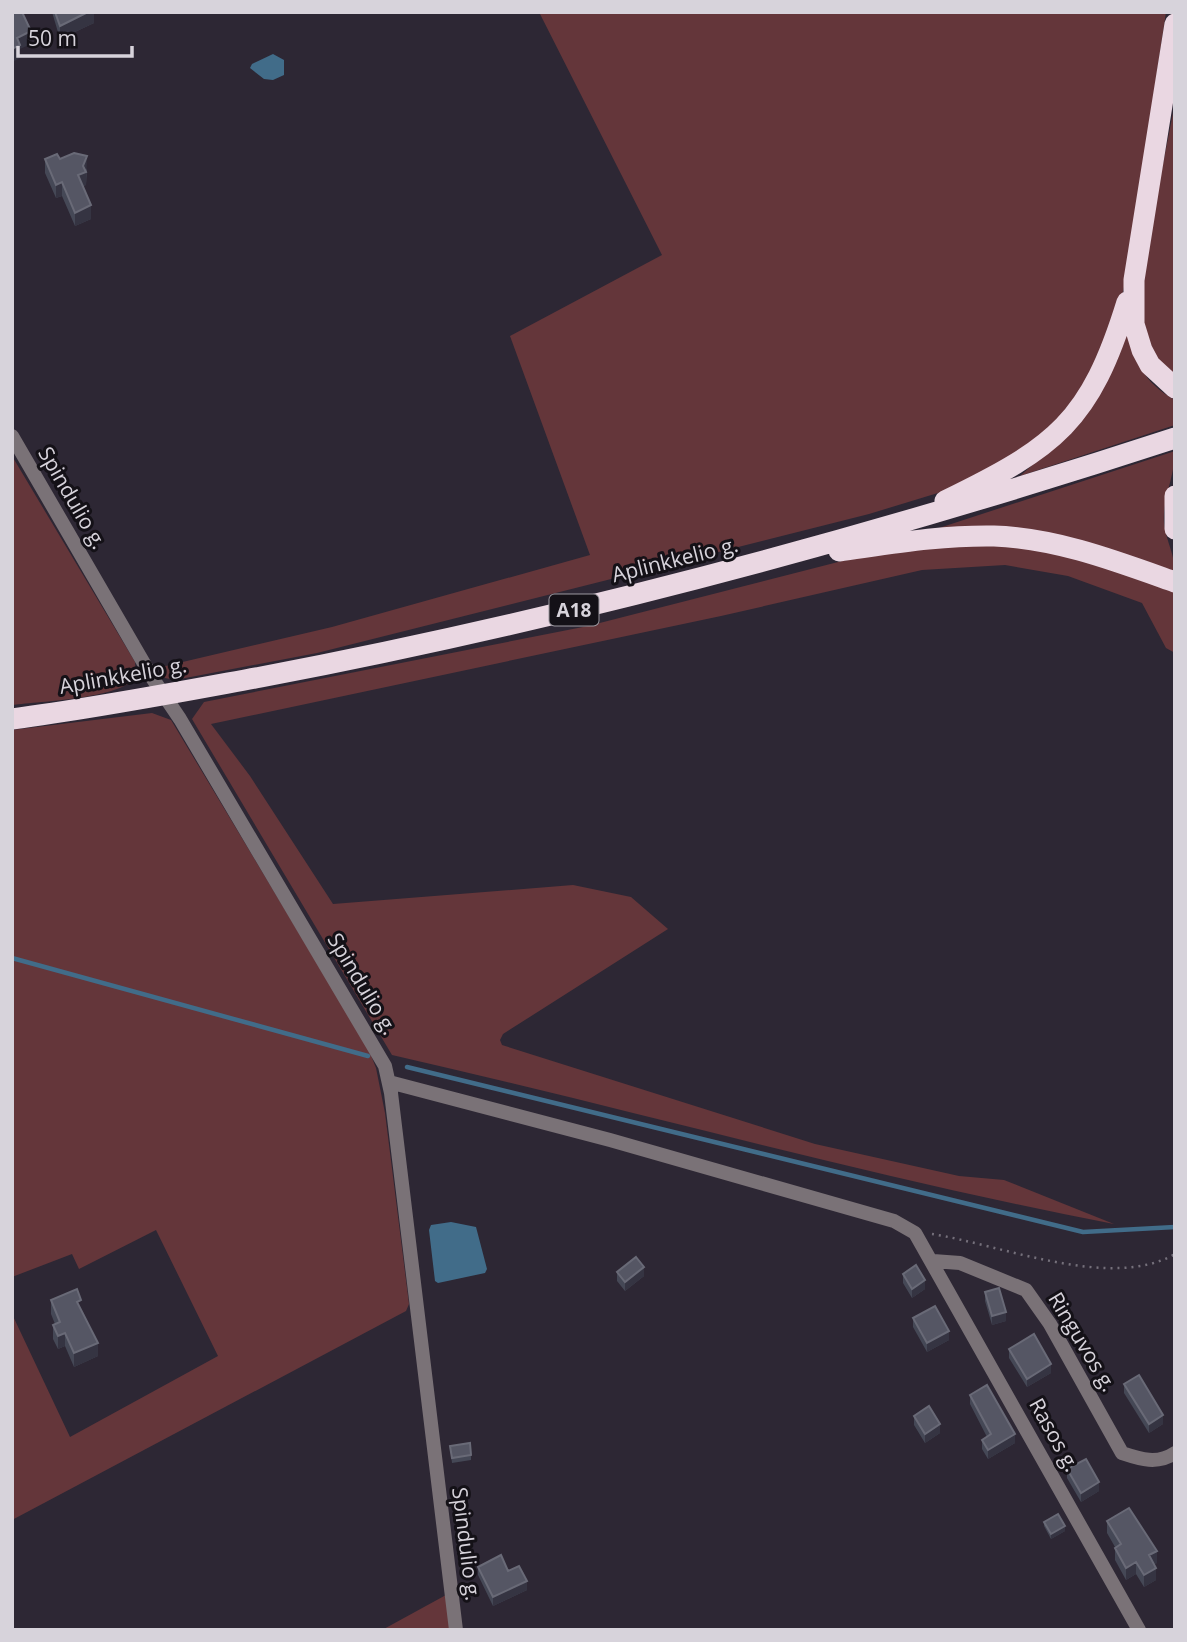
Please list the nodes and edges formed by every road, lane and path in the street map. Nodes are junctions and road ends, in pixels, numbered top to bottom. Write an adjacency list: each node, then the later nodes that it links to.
1 (1175, 24): 2 (highway)
2 (1135, 280): 3 (highway); 7 (highway)
3 (1175, 388)
4 (12, 436): 11 (street, Spindulio g.)
5 (1175, 438): 7 (highway, Aplinkkelio g. / A18)
6 (1175, 496): 8 (highway)
7 (900, 523): 9 (highway, Aplinkkelio g. / A18)
8 (1175, 529)
9 (768, 561): 10 (highway); 11 (highway, Aplinkkelio g. / A18)
10 (1175, 582)
11 (163, 695): 12 (highway, Aplinkkelio g. / A18); 13 (street, Spindulio g.)
12 (12, 719)
13 (389, 1082): 14 (street); 18 (street, Spindulio g.)
14 (915, 1233): 15 (path); 16 (street, Rasos g.)
15 (1175, 1254)
16 (933, 1261): 17 (street, Ringuvos g.); 19 (street, Rasos g.)
17 (1175, 1454)
18 (456, 1630)
19 (1139, 1630)

